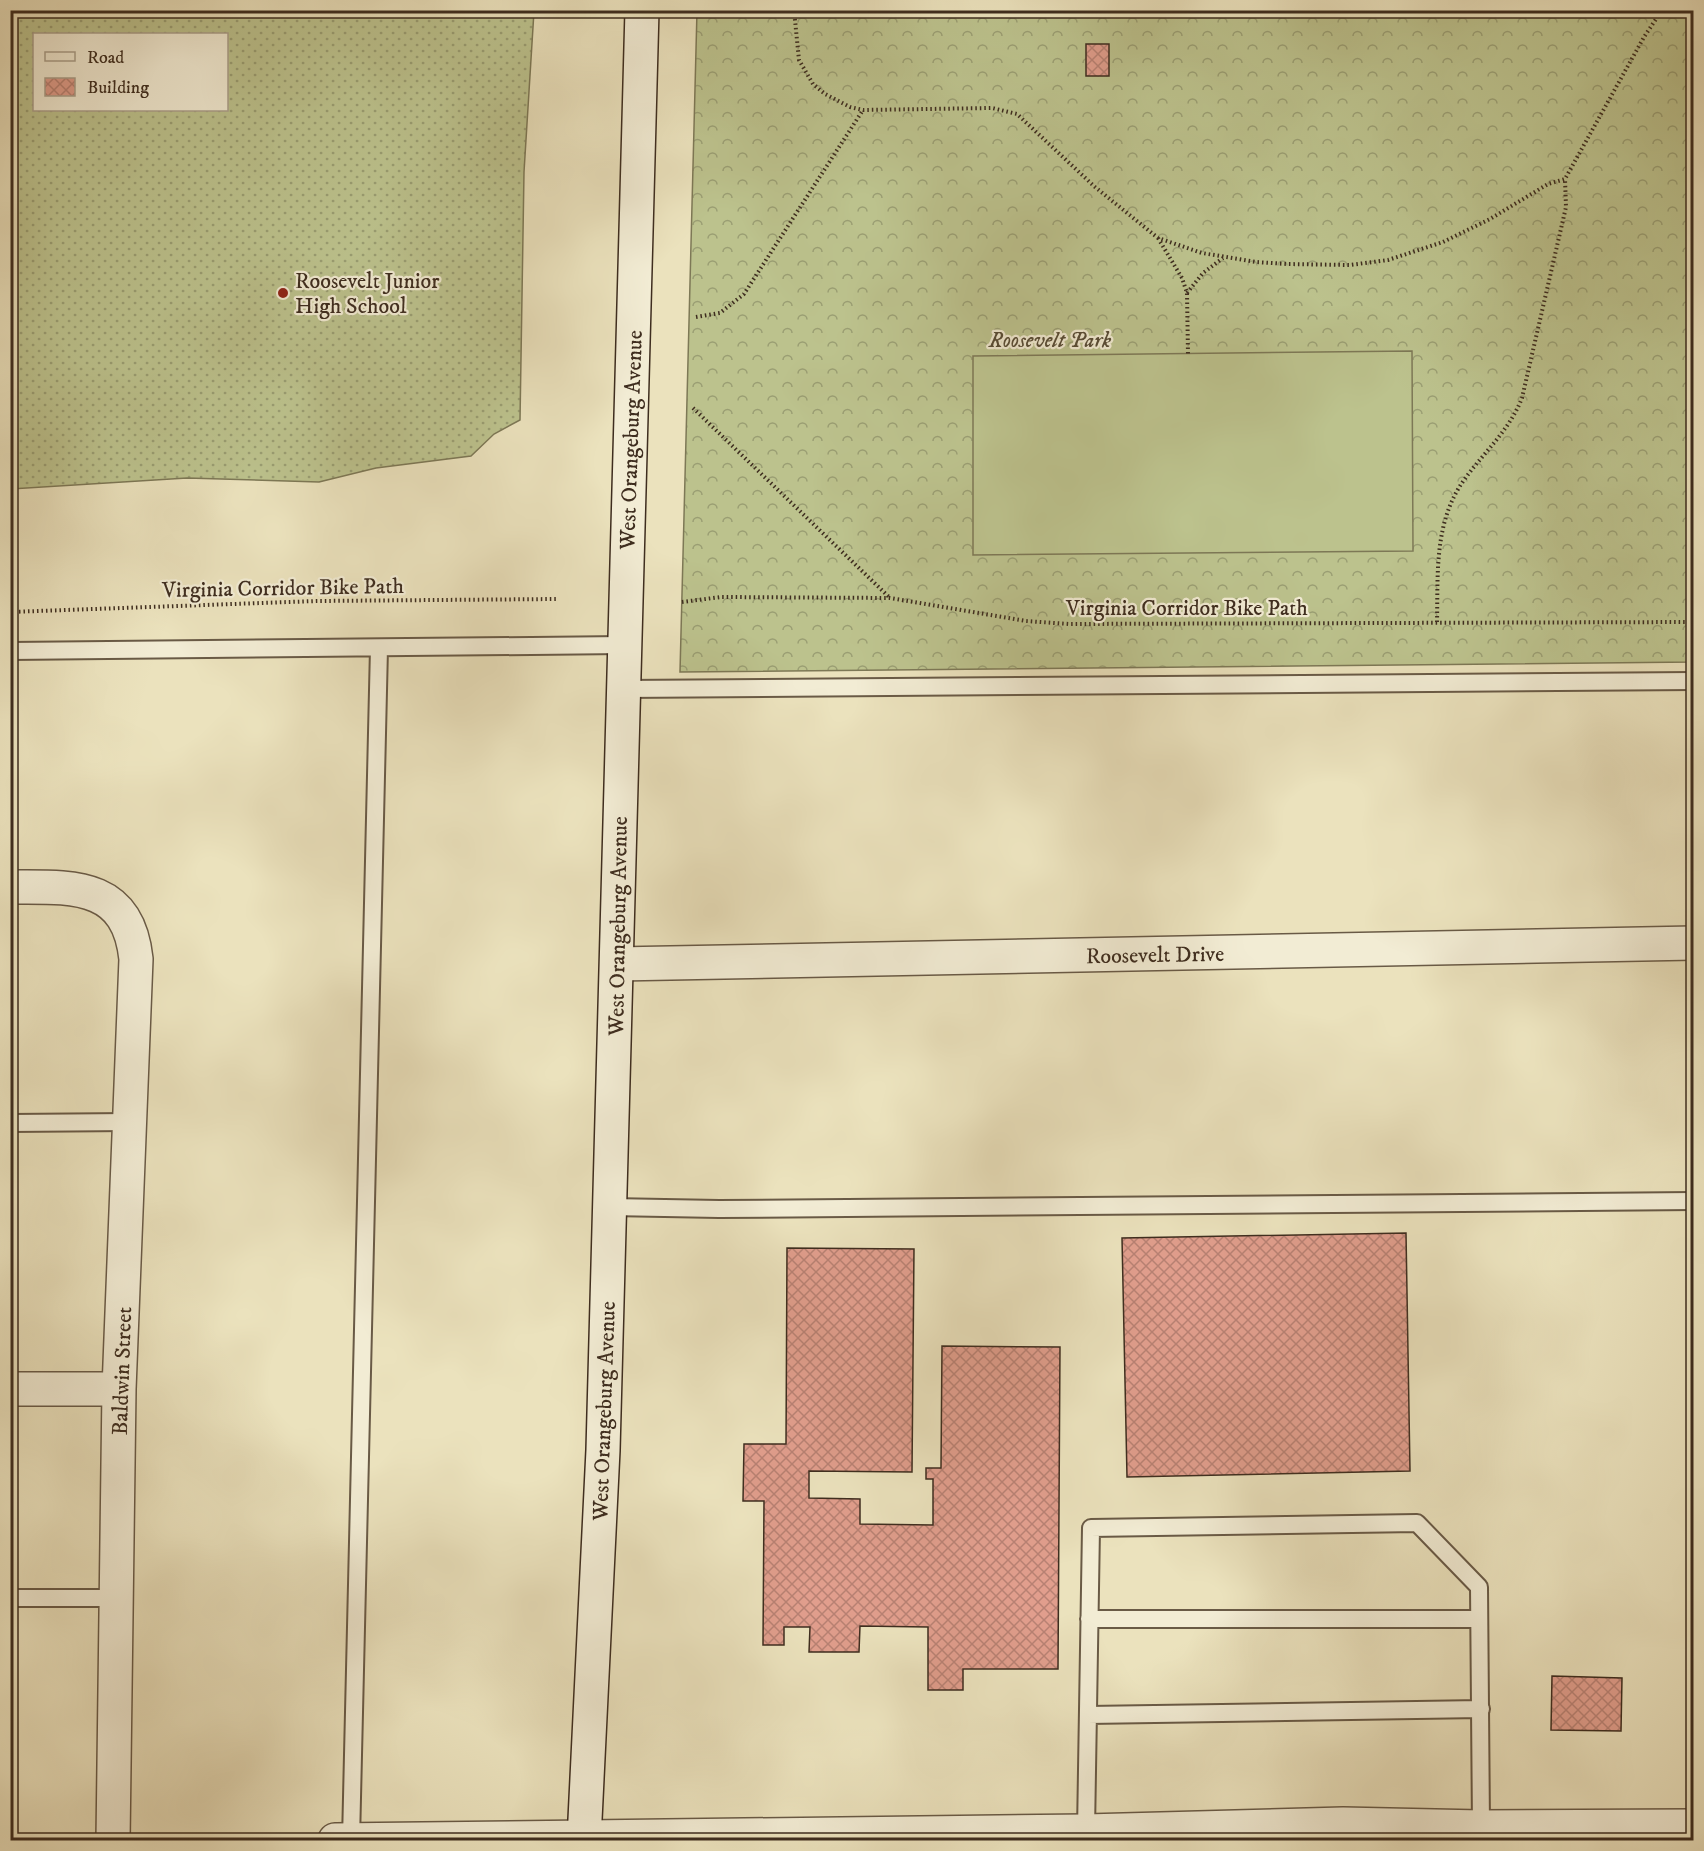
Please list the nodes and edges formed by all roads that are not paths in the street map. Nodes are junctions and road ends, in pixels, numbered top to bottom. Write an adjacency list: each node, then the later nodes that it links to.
1 (642, 10): 2 (street, West Orangeburg Avenue)
2 (624, 645): 3 (lane); 6 (street, West Orangeburg Avenue)
3 (379, 648): 4 (lane); 30 (lane)
4 (10, 651)
5 (1694, 681): 6 (lane)
6 (623, 689): 9 (street, West Orangeburg Avenue)
7 (10, 888): 10 (street, Baldwin Street)
8 (1694, 943): 9 (street, Roosevelt Drive)
9 (616, 964): 13 (street, West Orangeburg Avenue)
10 (130, 1122): 11 (lane); 15 (street, Baldwin Street)
11 (10, 1123)
12 (1694, 1201): 13 (lane)
13 (610, 1207): 31 (street, West Orangeburg Avenue)
14 (10, 1389): 15 (street)
15 (119, 1389): 17 (street, Baldwin Street)
16 (10, 1598): 17 (lane)
17 (116, 1598): 28 (street, Baldwin Street)
18 (1089, 1619): 19 (lane); 19 (lane); 21 (lane)
19 (1479, 1619): 20 (lane)
20 (1480, 1709): 21 (lane); 23 (lane)
21 (1088, 1715): 26 (lane)
22 (1694, 1826): 25 (street)
23 (1480, 1827): 24 (street); 25 (street)
24 (1342, 1832): 26 (street)
25 (1582, 1834)
26 (1086, 1836): 27 (street)
27 (852, 1837): 31 (street)
28 (113, 1840)
29 (335, 1840): 30 (street)
30 (351, 1840): 31 (street)
31 (584, 1840)

